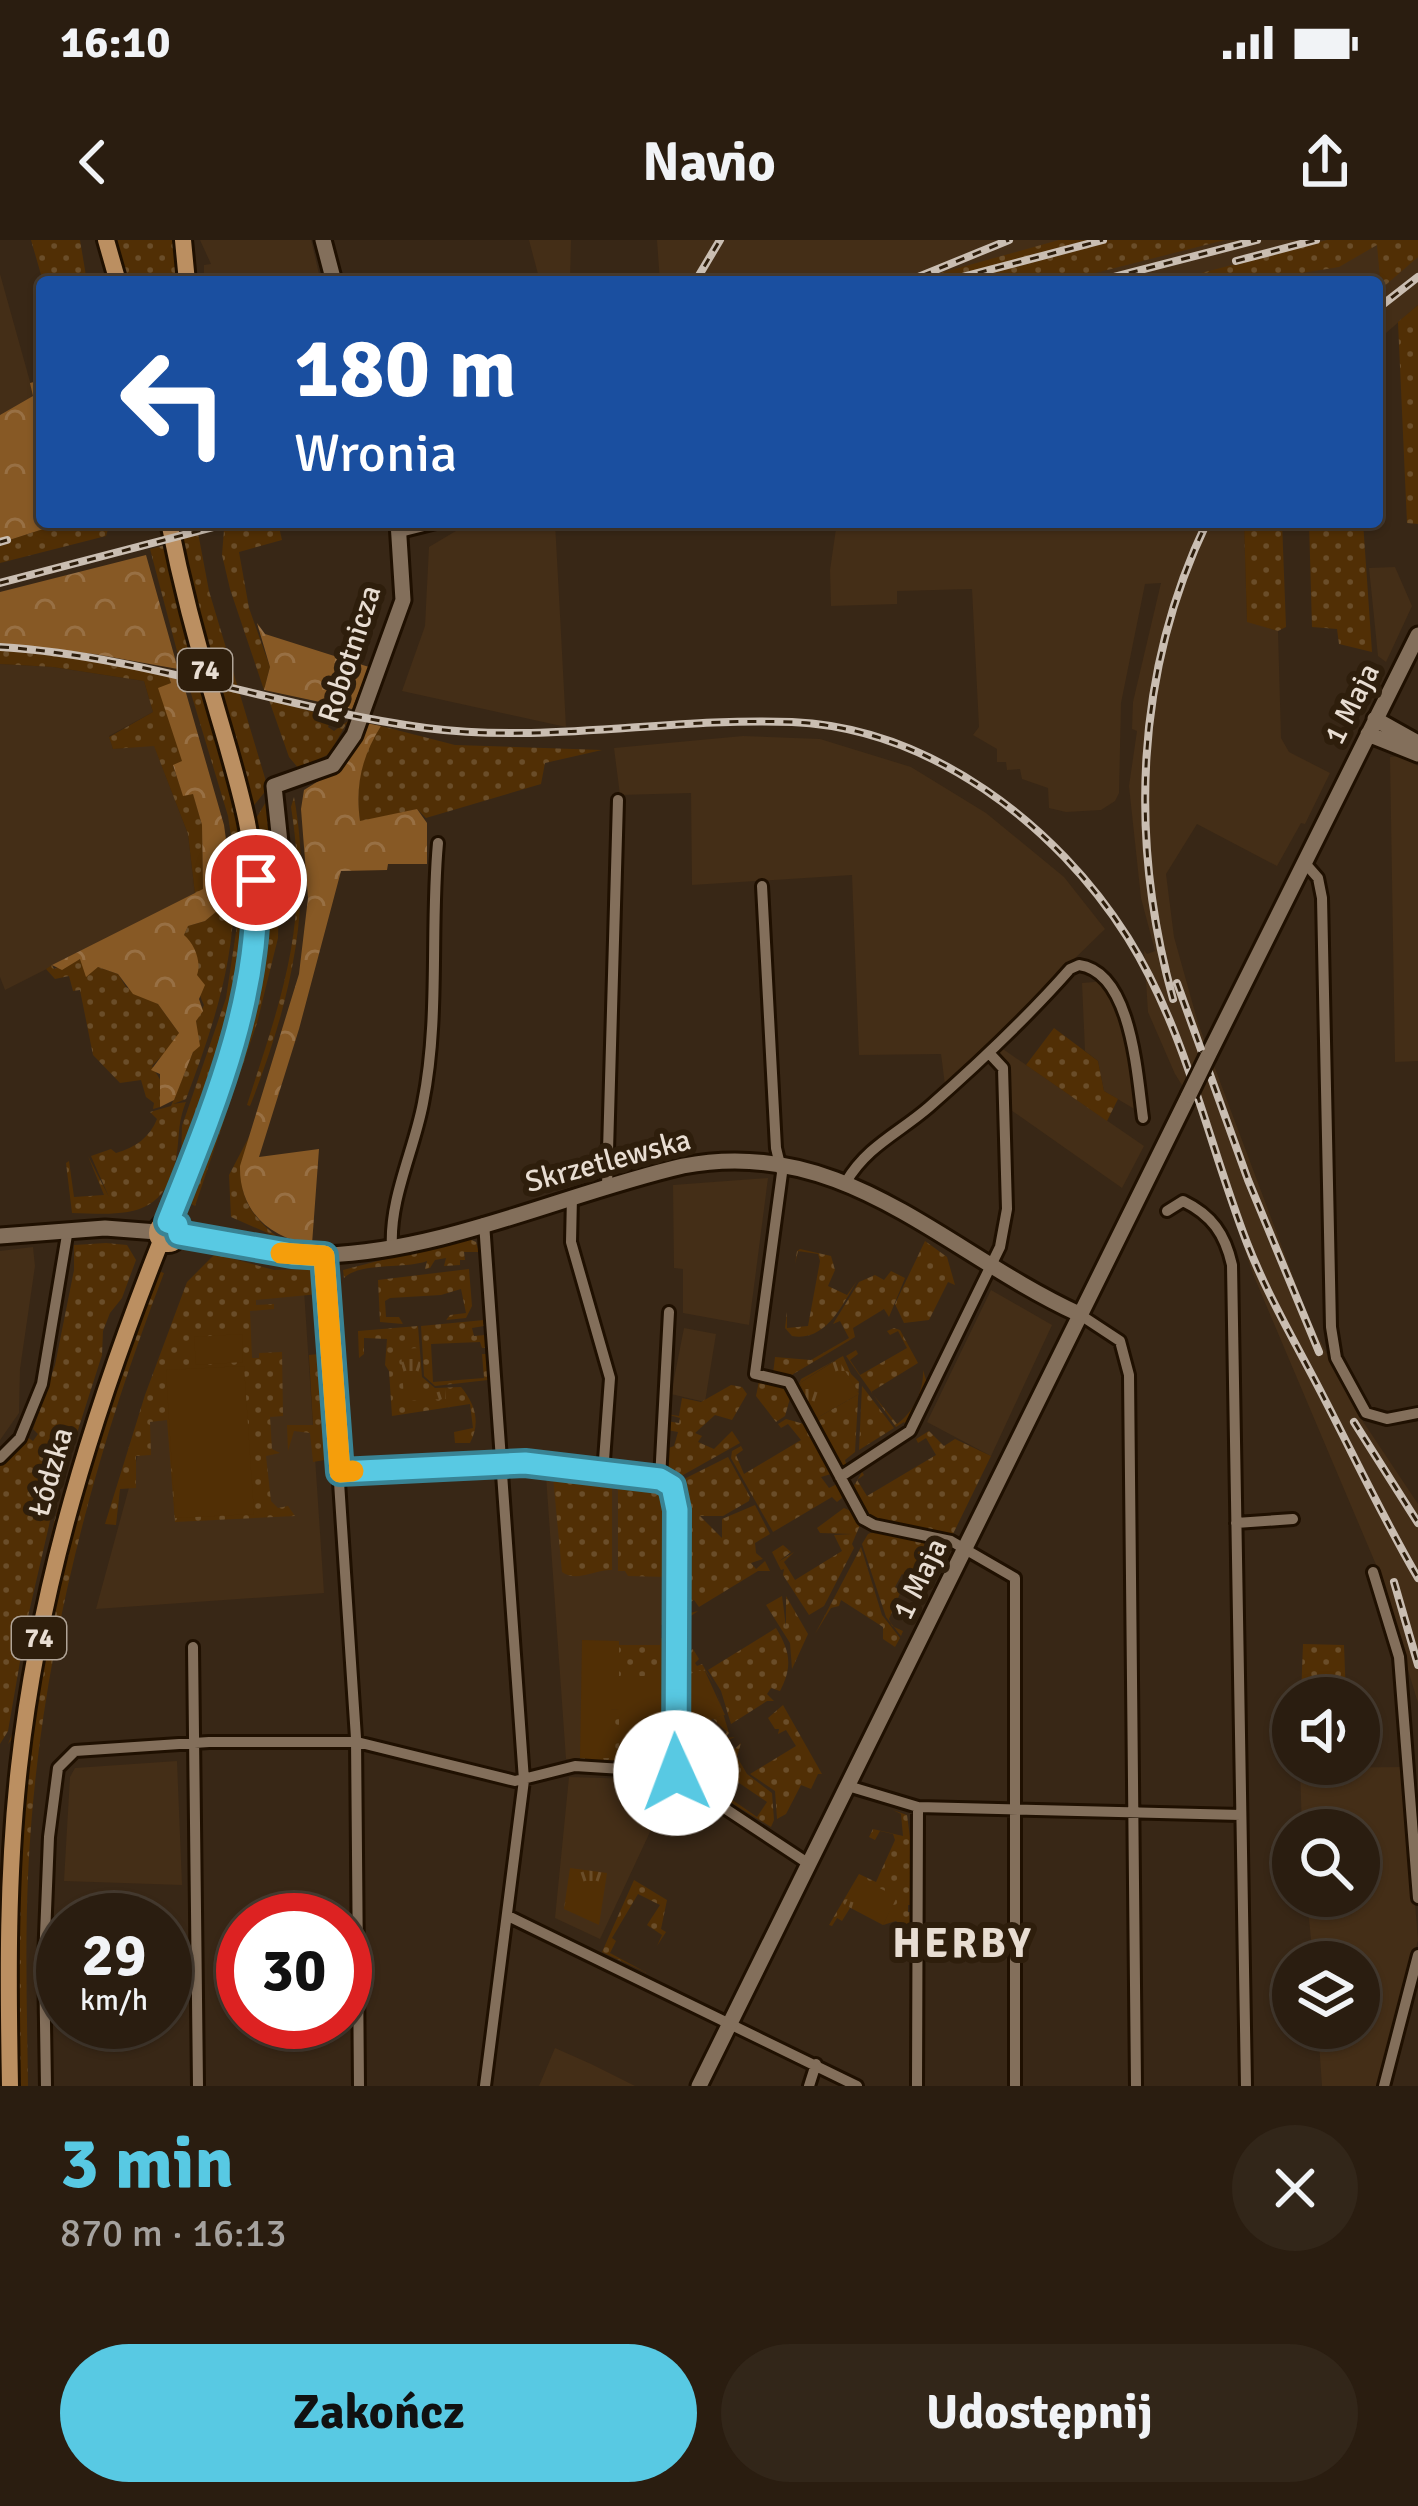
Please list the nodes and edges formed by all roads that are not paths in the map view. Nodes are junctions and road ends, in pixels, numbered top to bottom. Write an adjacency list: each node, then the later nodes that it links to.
1 (106, 240): 4 (main road)
2 (183, 240): 5 (main road)
3 (323, 240): 6 (street)
4 (116, 276)
5 (187, 276)
6 (332, 276)
7 (170, 528): 16 (main road, Łódzka / 74)
8 (399, 528): 16 (street, Robotnicza)
9 (1418, 635): 10 (street, 1 Maja)
10 (1371, 727): 11 (street); 12 (street); 15 (street, 1 Maja)
11 (1418, 743)
12 (1418, 754)
13 (618, 800): 22 (street)
14 (438, 842): 29 (street)
15 (1304, 862): 33 (street, 1 Maja, bridge); 34 (street)
16 (256, 880): 27 (main road, Łódzka / 74)
17 (762, 886): 20 (street)
18 (990, 1054): 19 (street); 21 (street); 31 (street)
19 (1143, 1118)
20 (780, 1162): 21 (street, Skrzetlewska); 22 (street, Skrzetlewska); 39 (street)
21 (846, 1182): 31 (street, Skrzetlewska)
22 (608, 1186): 23 (street, Skrzetlewska)
23 (572, 1196): 25 (street, Skrzetlewska); 38 (street)
24 (1168, 1211): 42 (street)
25 (484, 1222): 29 (street, Skrzetlewska); 36 (street)
26 (68, 1229): 27 (street, Skrzetlewska); 28 (street, Skrzetlewska); 35 (street)
27 (166, 1232): 30 (street, Skrzetlewska); 62 (main road, Łódzka / 74)
28 (0, 1236)
29 (392, 1248): 30 (street, Skrzetlewska)
30 (324, 1256): 37 (street)
31 (990, 1266): 33 (street, Skrzetlewska); 39 (street)
32 (669, 1312): 40 (street)
33 (1079, 1314): 43 (street, 1 Maja); 53 (street)
34 (1418, 1413)
35 (0, 1458)
36 (502, 1464): 37 (street); 38 (street); 49 (street)
37 (340, 1472): 46 (street)
38 (603, 1474): 40 (street)
39 (840, 1477): 43 (street)
40 (660, 1479): 48 (street)
41 (1293, 1520): 42 (street)
42 (1236, 1522): 54 (street)
43 (966, 1549): 50 (street, 1 Maja); 52 (street)
44 (1373, 1571): 55 (street)
45 (193, 1647): 47 (street)
46 (357, 1742): 47 (street); 49 (street); 65 (street)
47 (195, 1743): 63 (street); 64 (street)
48 (674, 1775): 49 (street); 56 (street)
49 (524, 1780): 58 (street)
50 (848, 1786): 51 (street); 56 (street, 1 Maja)
51 (918, 1807): 52 (street); 70 (street)
52 (1016, 1811): 53 (street); 71 (street)
53 (1132, 1814): 54 (street); 72 (street)
54 (1241, 1815): 73 (street)
55 (1416, 1845): 57 (street)
56 (809, 1864): 60 (street, 1 Maja)
57 (1418, 1898)
58 (508, 1916): 60 (street); 66 (street)
59 (1418, 1955): 74 (street)
60 (730, 2021): 61 (street); 67 (street, 1 Maja)
61 (817, 2064): 68 (street); 69 (street)
62 (10, 2086)
63 (46, 2086)
64 (198, 2086)
65 (359, 2086)
66 (484, 2086)
67 (699, 2086)
68 (809, 2086)
69 (857, 2086)
70 (917, 2086)
71 (1015, 2086)
72 (1136, 2086)
73 (1246, 2086)
74 (1384, 2086)

